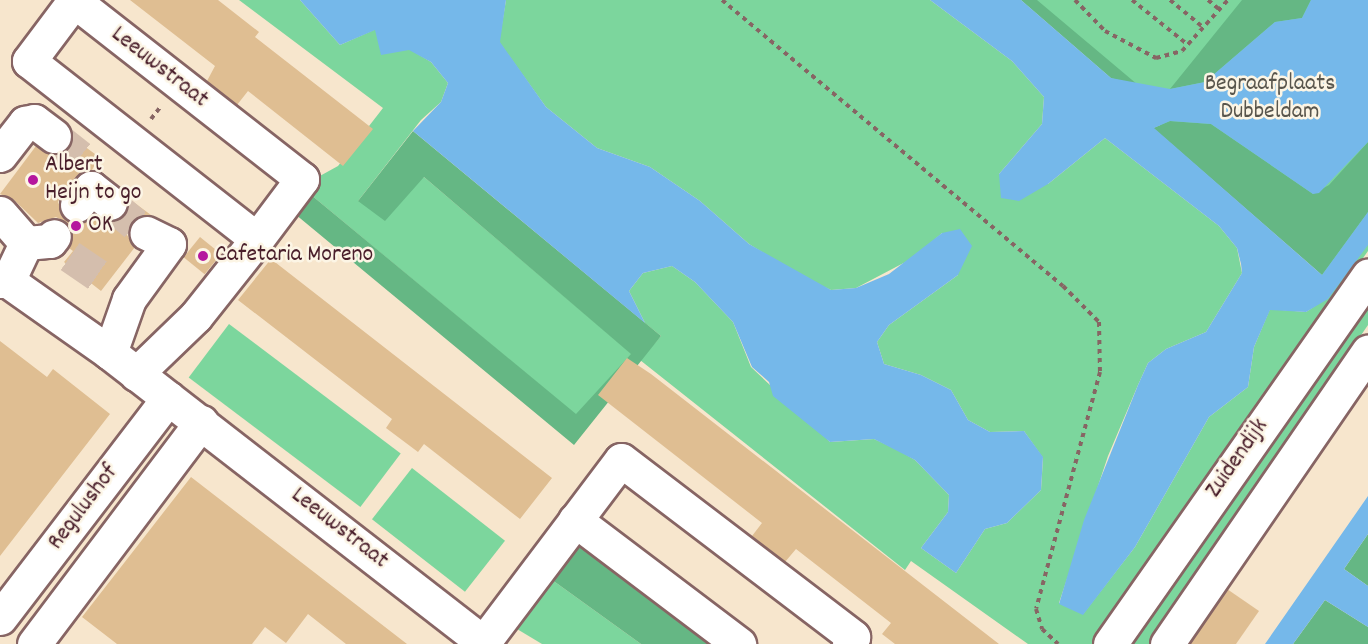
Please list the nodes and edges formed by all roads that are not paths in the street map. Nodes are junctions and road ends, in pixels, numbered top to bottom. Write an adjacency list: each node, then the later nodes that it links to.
1 (54, 136): 2 (street)
2 (0, 155)
3 (0, 213): 7 (street)
4 (146, 233): 9 (street)
5 (257, 239): 5 (street, Leeuwstraat); 10 (street, Leeuwstraat)
6 (1368, 275): 19 (street, Zuidendijk)
7 (4, 281): 9 (street, Leeuwstraat)
8 (1368, 351): 20 (street, Zuidendijk)
9 (110, 353): 10 (street, Leeuwstraat)
10 (135, 374): 11 (street, Leeuwstraat)
11 (168, 398): 12 (street, Leeuwstraat); 14 (street, Regulushof)
12 (201, 422): 15 (street, Regulushof); 16 (street, Leeuwstraat)
13 (575, 520): 16 (street, Leeuwstraat); 17 (street); 18 (street, Leeuwstraat)
14 (0, 618)
15 (41, 642)
16 (484, 644)
17 (739, 644)
18 (849, 644)
19 (1110, 644)
20 (1167, 644)

